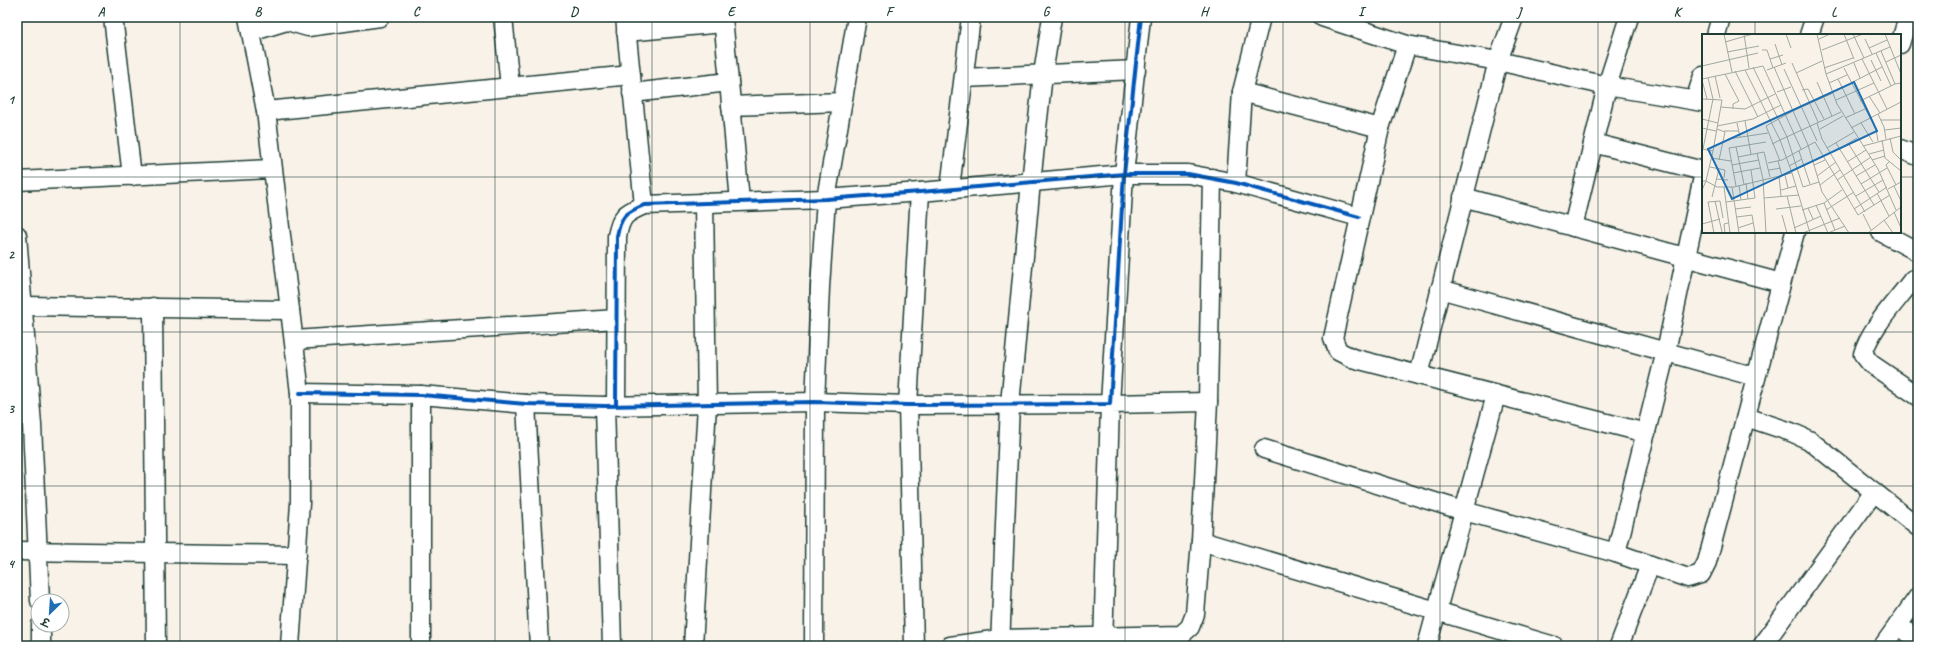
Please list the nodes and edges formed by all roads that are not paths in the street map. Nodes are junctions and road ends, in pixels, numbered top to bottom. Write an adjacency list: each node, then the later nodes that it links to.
1 (113, 17): 44 (street)
2 (377, 17): 3 (street); 17 (street)
3 (380, 17)
4 (503, 17): 31 (street)
5 (857, 17): 34 (street)
6 (971, 17): 26 (street)
7 (1052, 17): 25 (street)
8 (1141, 17): 24 (street)
9 (1261, 17): 32 (street)
10 (1322, 17): 22 (street)
11 (1514, 17): 23 (street)
12 (1630, 17): 30 (street)
13 (1721, 17): 19 (street)
14 (1815, 17): 20 (street)
15 (1908, 17): 21 (street)
16 (723, 20): 18 (street); 27 (street)
17 (249, 24): 36 (street)
18 (626, 25): 29 (street)
19 (1716, 34)
20 (1809, 34)
21 (1901, 41)
22 (1407, 45): 23 (street); 37 (street)
23 (1498, 61): 30 (street); 52 (street)
24 (1136, 70): 25 (street); 43 (street)
25 (1043, 74): 26 (street); 47 (street)
26 (964, 78): 50 (street)
27 (729, 82): 29 (street); 35 (street)
28 (1702, 82): 33 (street)
29 (632, 84): 31 (street); 56 (street)
30 (1607, 86): 33 (street); 38 (street)
31 (510, 87): 36 (street)
32 (1242, 92): 37 (street); 49 (street)
33 (1699, 101)
34 (842, 102): 35 (street); 53 (street)
35 (731, 106): 54 (street)
36 (266, 111): 41 (street)
37 (1380, 128): 57 (street)
38 (1593, 143): 42 (street); 58 (street)
39 (1901, 149): 40 (street)
40 (1918, 156)
41 (272, 169): 44 (street); 69 (street)
42 (1702, 170)
43 (1124, 174): 45 (street); 47 (street); 83 (street)
44 (132, 176): 46 (street)
45 (1212, 178): 49 (street); 80 (street)
46 (17, 181)
47 (1031, 182): 50 (street); 82 (street)
48 (1702, 182): 63 (street)
49 (1236, 183): 57 (street)
50 (950, 188): 51 (street)
51 (920, 192): 53 (street); 85 (street)
52 (1463, 197): 58 (street); 66 (street)
53 (826, 199): 54 (street); 79 (street)
54 (740, 201): 55 (street)
55 (704, 202): 56 (street); 84 (street)
56 (644, 205): 70 (street)
57 (1359, 217): 73 (street)
58 (1573, 227): 63 (street)
59 (1795, 233): 65 (street)
60 (1883, 233): 62 (street)
61 (17, 235): 67 (street)
62 (1918, 252)
63 (1686, 258): 65 (street); 72 (street)
64 (1913, 279): 78 (street)
65 (1781, 284): 74 (street)
66 (1440, 289): 72 (street); 73 (street)
67 (23, 306): 68 (street); 88 (street)
68 (153, 307): 69 (street); 98 (street)
69 (290, 310): 71 (street)
70 (617, 319): 71 (street); 86 (street)
71 (294, 340): 75 (street)
72 (1666, 351): 74 (street); 89 (street)
73 (1419, 375): 77 (street)
74 (1756, 377): 87 (street)
75 (300, 393): 76 (street); 99 (street)
76 (421, 395): 81 (street); 113 (street)
77 (1496, 395): 89 (street); 92 (street)
78 (1918, 396)
79 (814, 402): 84 (street); 85 (street); 117 (street)
80 (1208, 402): 83 (street); 94 (street)
81 (526, 404): 86 (street); 114 (street)
82 (1010, 404): 83 (street); 85 (street); 109 (street)
83 (1110, 404): 107 (street)
84 (707, 405): 86 (street); 116 (street)
85 (908, 405): 118 (street)
86 (610, 406): 115 (street)
87 (1746, 417): 91 (street); 100 (street)
88 (24, 425): 96 (street)
89 (1646, 434): 97 (street)
90 (1264, 449): 92 (street)
91 (1874, 492): 93 (street); 123 (street)
92 (1464, 511): 97 (street); 103 (street)
93 (1918, 527)
94 (1201, 542): 103 (street); 107 (street)
95 (17, 551): 96 (street)
96 (38, 552): 98 (street); 101 (street)
97 (1616, 553): 100 (street)
98 (155, 554): 99 (street); 111 (street)
99 (297, 555): 112 (street)
100 (1650, 564): 122 (street)
101 (40, 593)
102 (1918, 597): 104 (street)
103 (1437, 611): 108 (street); 120 (street)
104 (1898, 625): 106 (street); 124 (street)
105 (40, 633): 110 (street)
106 (1918, 640)
107 (1102, 642): 109 (street)
108 (1522, 642): 121 (street)
109 (1000, 643): 119 (street)
110 (41, 646)
111 (156, 646)
112 (290, 646)
113 (421, 646)
114 (539, 646)
115 (612, 646)
116 (693, 646)
117 (814, 646)
118 (914, 646)
119 (950, 646)
120 (1428, 646)
121 (1554, 646)
122 (1619, 646)
123 (1762, 646)
124 (1883, 646)

